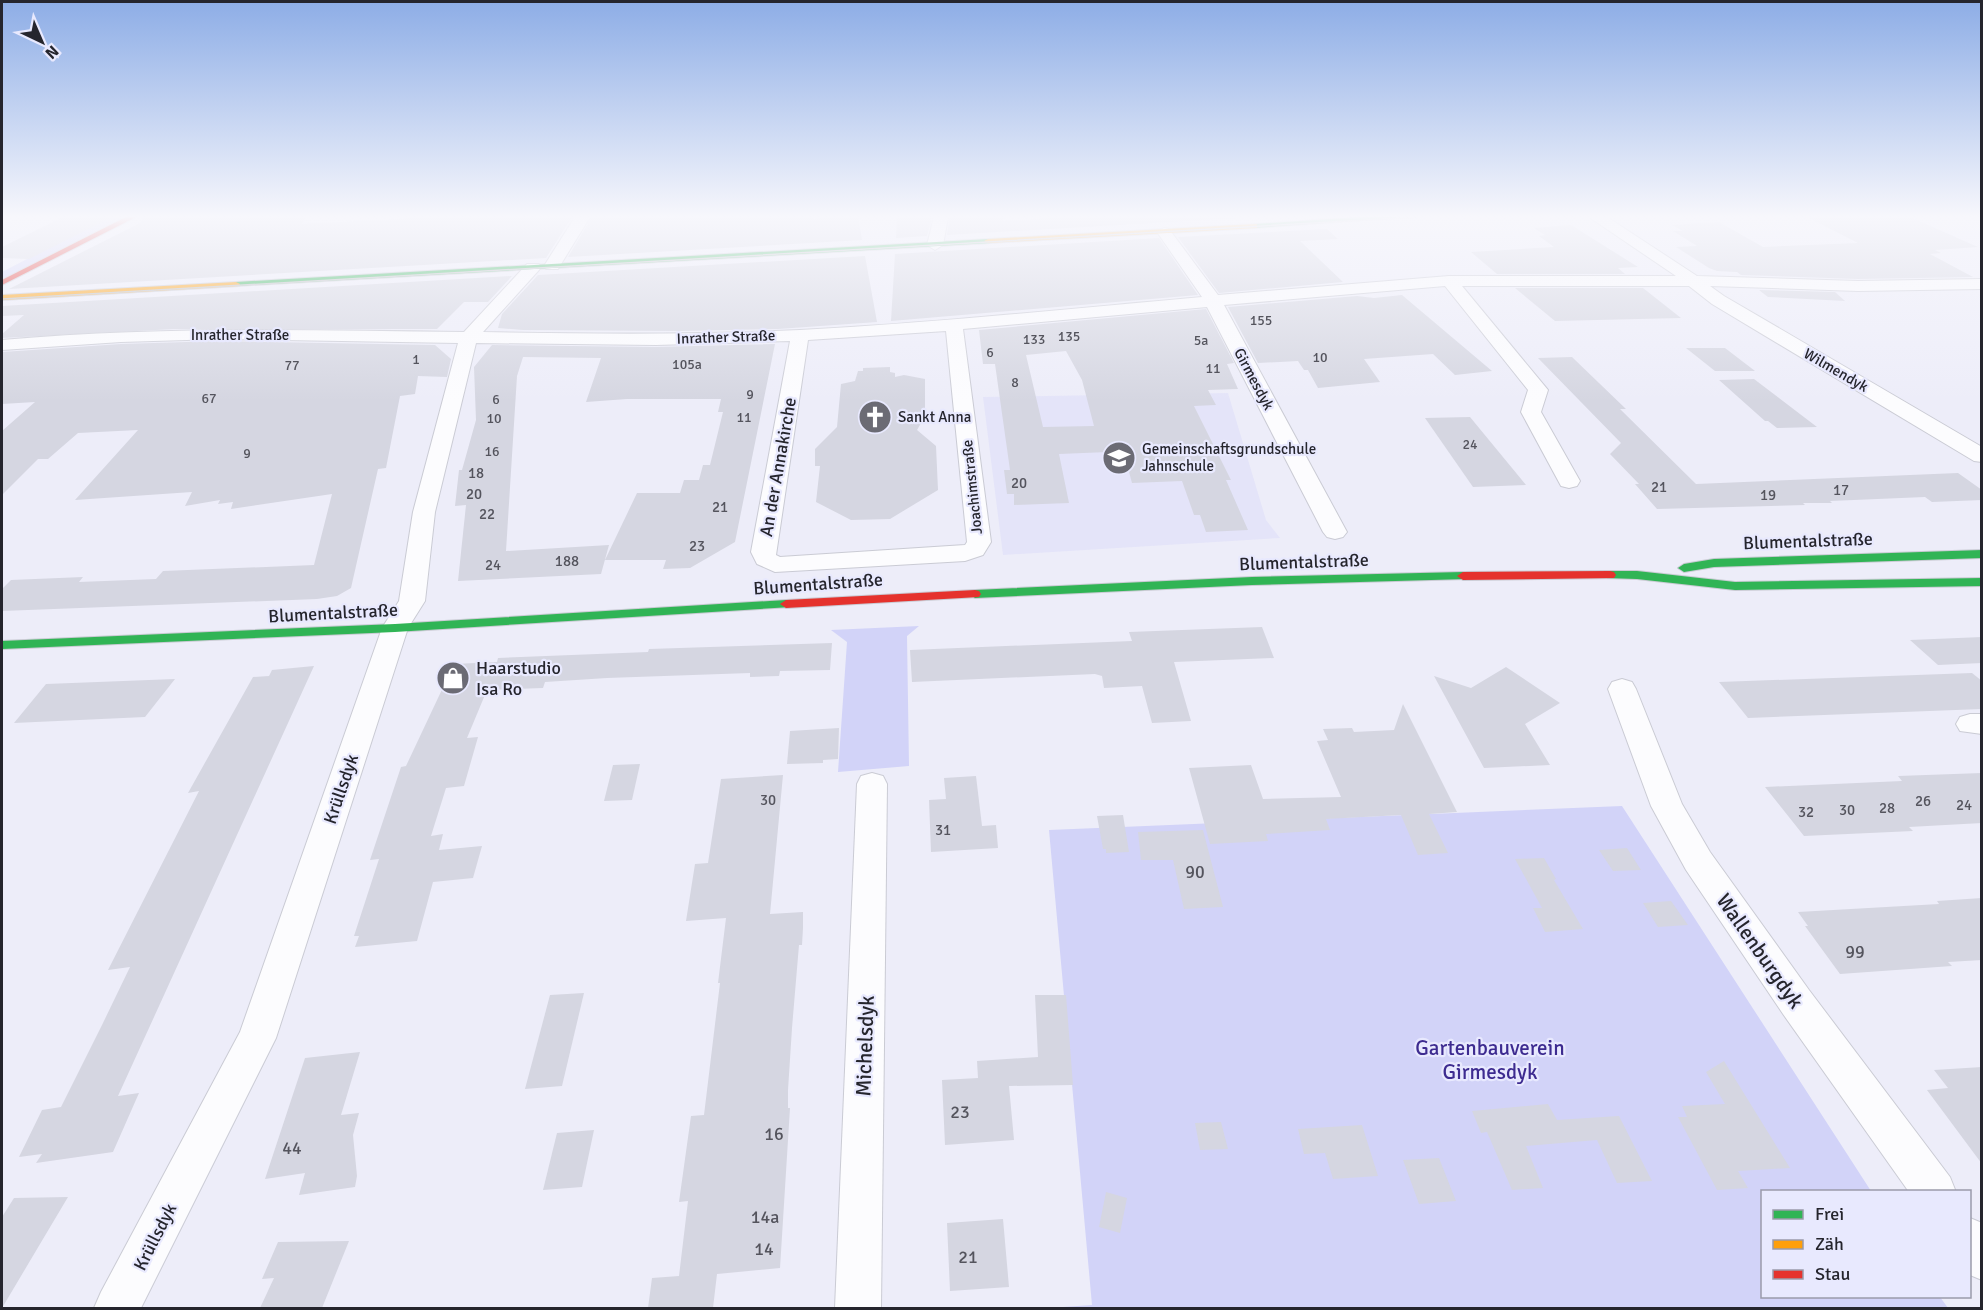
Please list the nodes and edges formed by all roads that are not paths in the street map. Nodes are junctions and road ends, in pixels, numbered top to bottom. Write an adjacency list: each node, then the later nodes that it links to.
1 (342, 278): 8 (main road)
2 (522, 278): 12 (street, Krüllsdyk)
3 (1197, 278): 9 (street, Girmesdyk)
4 (1688, 278): 6 (street, Wilmendyk)
5 (1449, 281): 6 (street, Inrather Straße); 9 (street, Inrather Straße); 15 (street)
6 (1692, 281): 7 (street, Inrather Straße); 14 (street, Wilmendyk)
7 (1982, 284)
8 (2, 298)
9 (1213, 301): 10 (street, Inrather Straße); 16 (street, Girmesdyk)
10 (954, 325): 11 (street, Inrather Straße); 17 (street, Joachimstraße)
11 (800, 335): 12 (street, Inrather Straße); 17 (street, An der Annakirche)
12 (468, 338): 13 (street, Inrather Straße); 21 (street, Krüllsdyk)
13 (2, 345)
14 (1982, 456)
15 (1569, 481)
16 (1335, 532)
17 (979, 542)
18 (1982, 554): 19 (main road, Blumentalstraße)
19 (1637, 575): 20 (main road, Blumentalstraße); 21 (main road, Blumentalstraße)
20 (1982, 582)
21 (395, 628): 22 (main road, Blumentalstraße); 28 (street, Krüllsdyk)
22 (2, 645)
23 (1622, 689): 25 (street, Wallenburgdyk)
24 (872, 784): 29 (street, Michelsdyk)
25 (1934, 1190)
26 (1971, 1242): 27 (street)
27 (1982, 1258)
28 (117, 1308)
29 (858, 1308)

